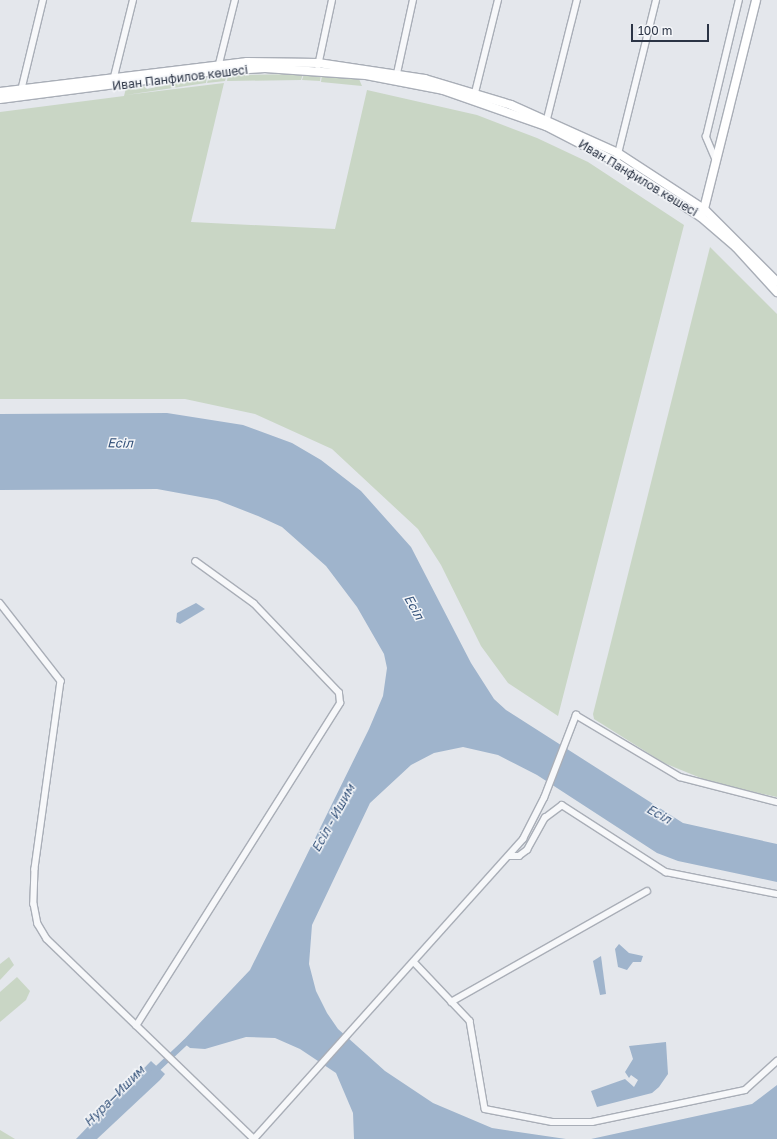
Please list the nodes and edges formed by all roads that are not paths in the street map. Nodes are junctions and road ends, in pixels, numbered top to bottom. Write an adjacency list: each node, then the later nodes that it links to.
1 (43, 0): 16 (street)
2 (133, 0): 14 (street)
3 (235, 0): 11 (street)
4 (332, 0): 12 (street)
5 (413, 0): 13 (street)
6 (498, 0): 17 (street)
7 (577, 0): 19 (street)
8 (656, 0): 20 (street)
9 (739, 0): 21 (street)
10 (756, 0): 21 (street)
11 (219, 64): 12 (street, Иван Панфилов көшесі); 14 (street, Иван Панфилов көшесі)
12 (318, 66): 13 (street, Иван Панфилов көшесі); 14 (street, Иван Панфилов көшесі)
13 (396, 77): 17 (street, Иван Панфилов көшесі)
14 (112, 83): 16 (street, Иван Панфилов көшесі)
15 (0, 92): 16 (street, Иван Панфилов көшесі)
16 (20, 95): 18 (street, Иван Панфилов көшесі)
17 (475, 96): 19 (street, Иван Панфилов көшесі)
18 (0, 99)
19 (546, 122): 20 (street, Иван Панфилов көшесі); 22 (street, Иван Панфилов көшесі)
20 (618, 153): 22 (street); 23 (street, Иван Панфилов көшесі)
21 (716, 161): 23 (street)
22 (616, 162): 23 (street, Иван Панфилов көшесі)
23 (703, 213): 24 (street, Иван Панфилов көшесі); 25 (street, Иван Панфилов көшесі)
24 (777, 282)
25 (777, 292)
26 (196, 562): 34 (street)
27 (0, 603): 34 (street)
28 (777, 802): 29 (street)
29 (510, 856): 31 (street); 32 (street)
30 (647, 891): 33 (street)
31 (777, 894)
32 (414, 962): 33 (street); 36 (street)
33 (451, 1002): 35 (street)
34 (136, 1026): 36 (street)
35 (777, 1061)
36 (254, 1139)

